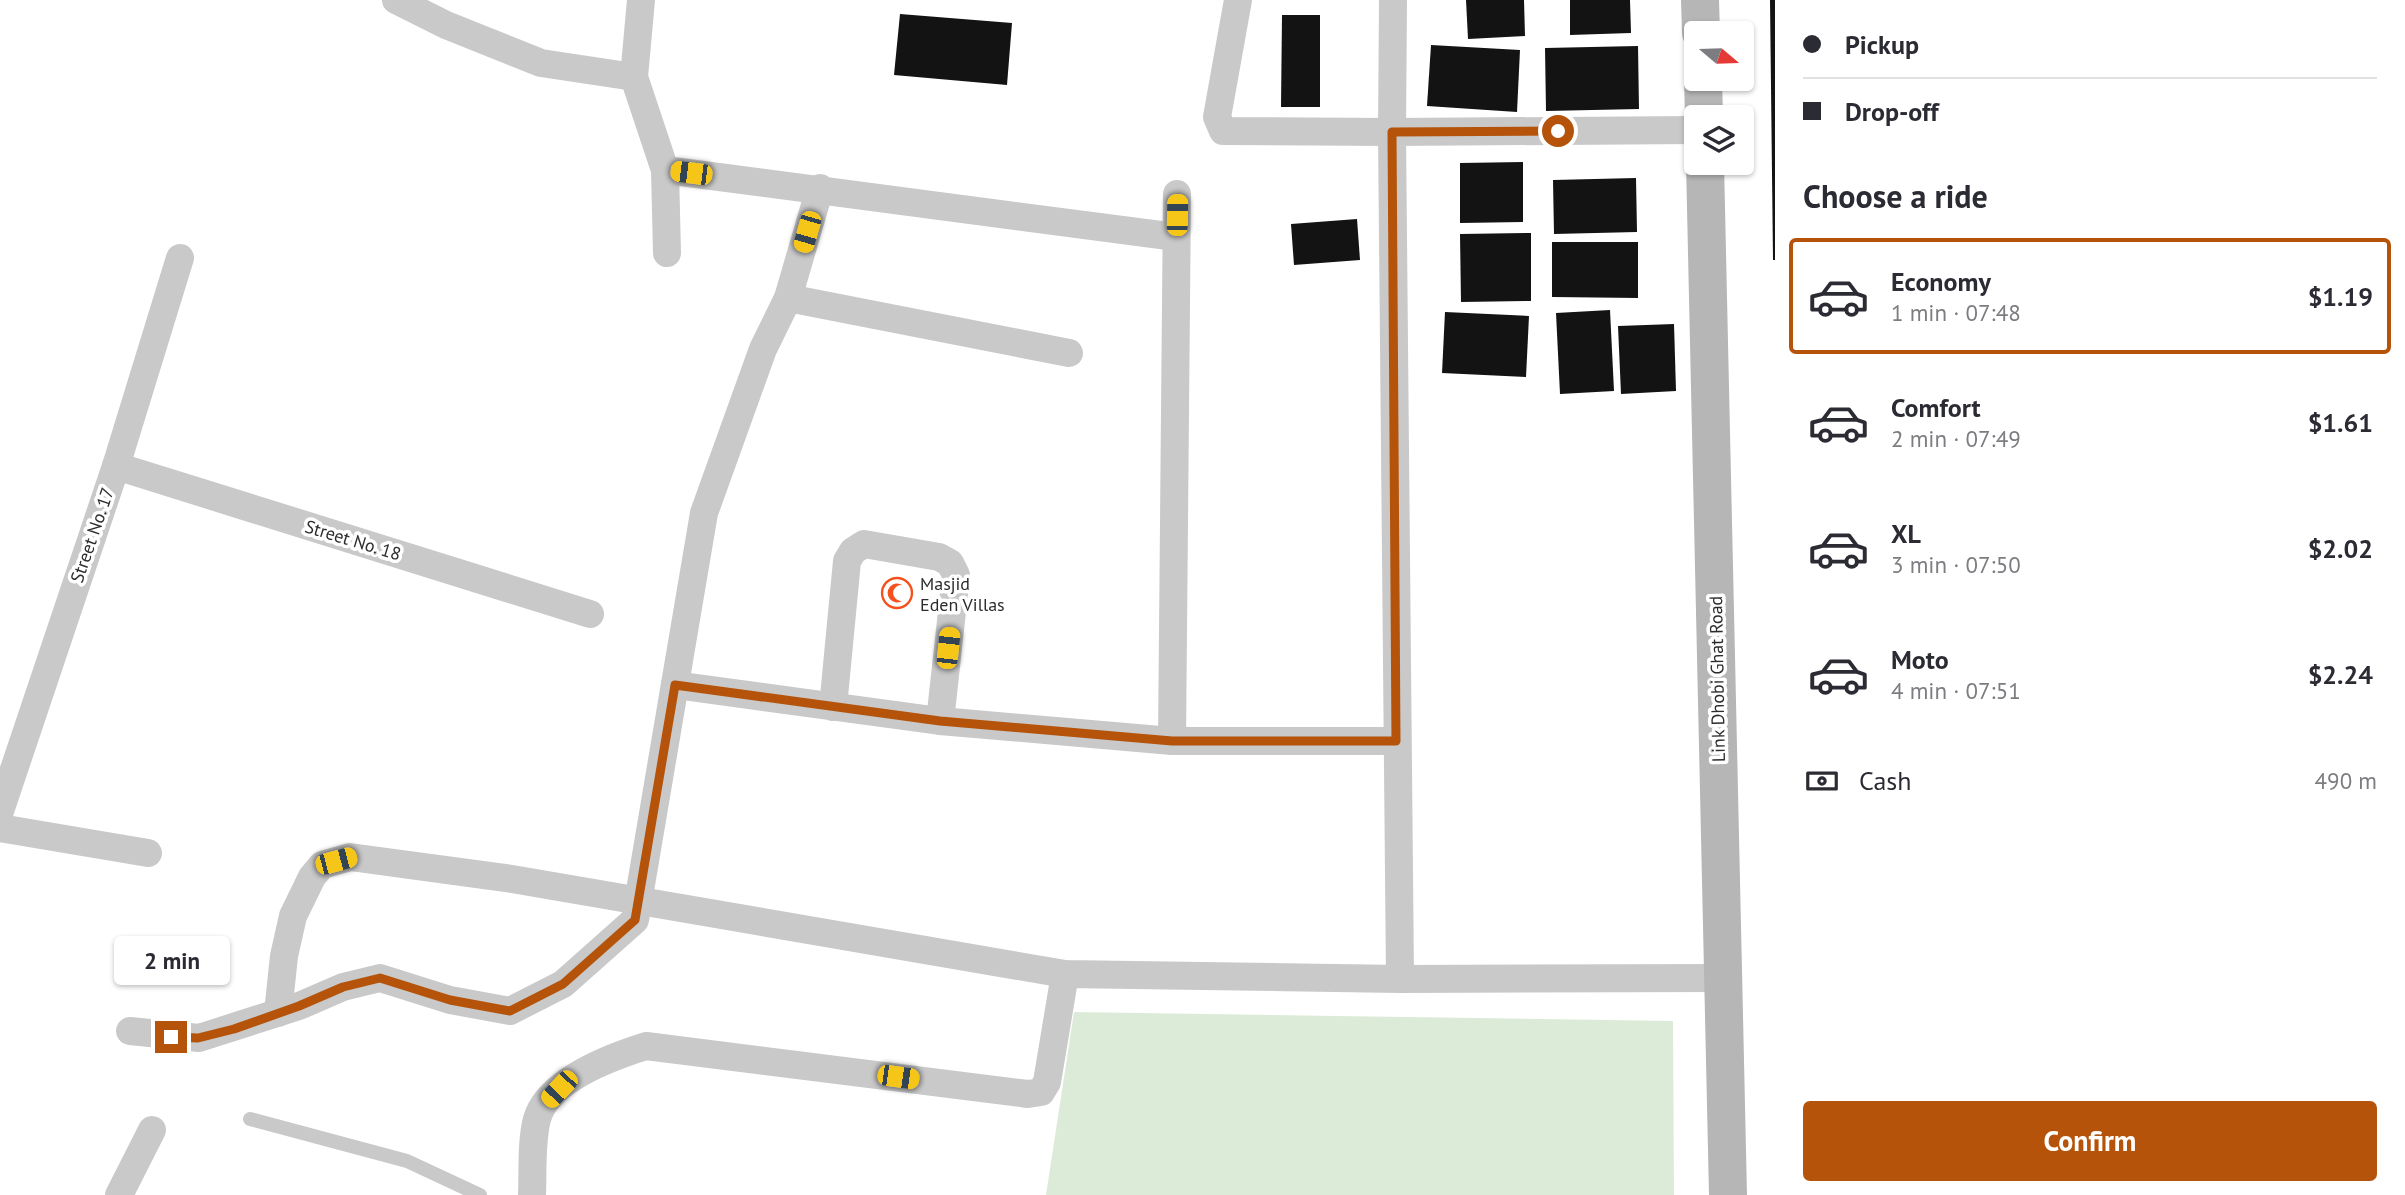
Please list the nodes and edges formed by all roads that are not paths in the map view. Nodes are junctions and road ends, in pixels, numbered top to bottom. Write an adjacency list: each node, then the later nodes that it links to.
1 (396, 0): 6 (street)
2 (641, 0): 8 (street)
3 (1238, 0): 10 (street)
4 (1393, 0): 10 (street)
5 (1700, 0): 7 (street)
6 (432, 8): 8 (street)
7 (1701, 21)
8 (634, 77): 11 (street)
9 (1684, 130): 10 (street)
10 (1392, 132): 26 (street)
11 (665, 170): 13 (street); 16 (street)
12 (1705, 175): 32 (street, Link Dhobi Ghat Road)
13 (820, 188): 15 (street); 18 (street)
14 (1177, 194): 15 (street)
15 (1176, 237): 25 (street)
16 (667, 253)
17 (180, 258): 20 (street, Street No. 17)
18 (788, 298): 19 (street); 22 (street)
19 (1069, 353)
20 (116, 466): 21 (street, Street No. 18); 27 (street, Street No. 17)
21 (590, 614)
22 (675, 685): 23 (street); 30 (street)
23 (833, 707): 24 (street); 24 (street)
24 (940, 721): 25 (street)
25 (1172, 741): 26 (street)
26 (1396, 741): 33 (street)
27 (0, 811)
28 (0, 828): 29 (street)
29 (148, 853)
30 (638, 901): 31 (street); 34 (street); 34 (street)
31 (1065, 974): 33 (street); 40 (street)
32 (1725, 978): 33 (street); 41 (street, Link Dhobi Ghat Road)
33 (1400, 979)
34 (278, 1013): 35 (street)
35 (130, 1031)
36 (250, 1119): 39 (lane)
37 (152, 1129): 38 (street)
38 (119, 1195)
39 (480, 1195)
40 (532, 1195)
41 (1728, 1195)

